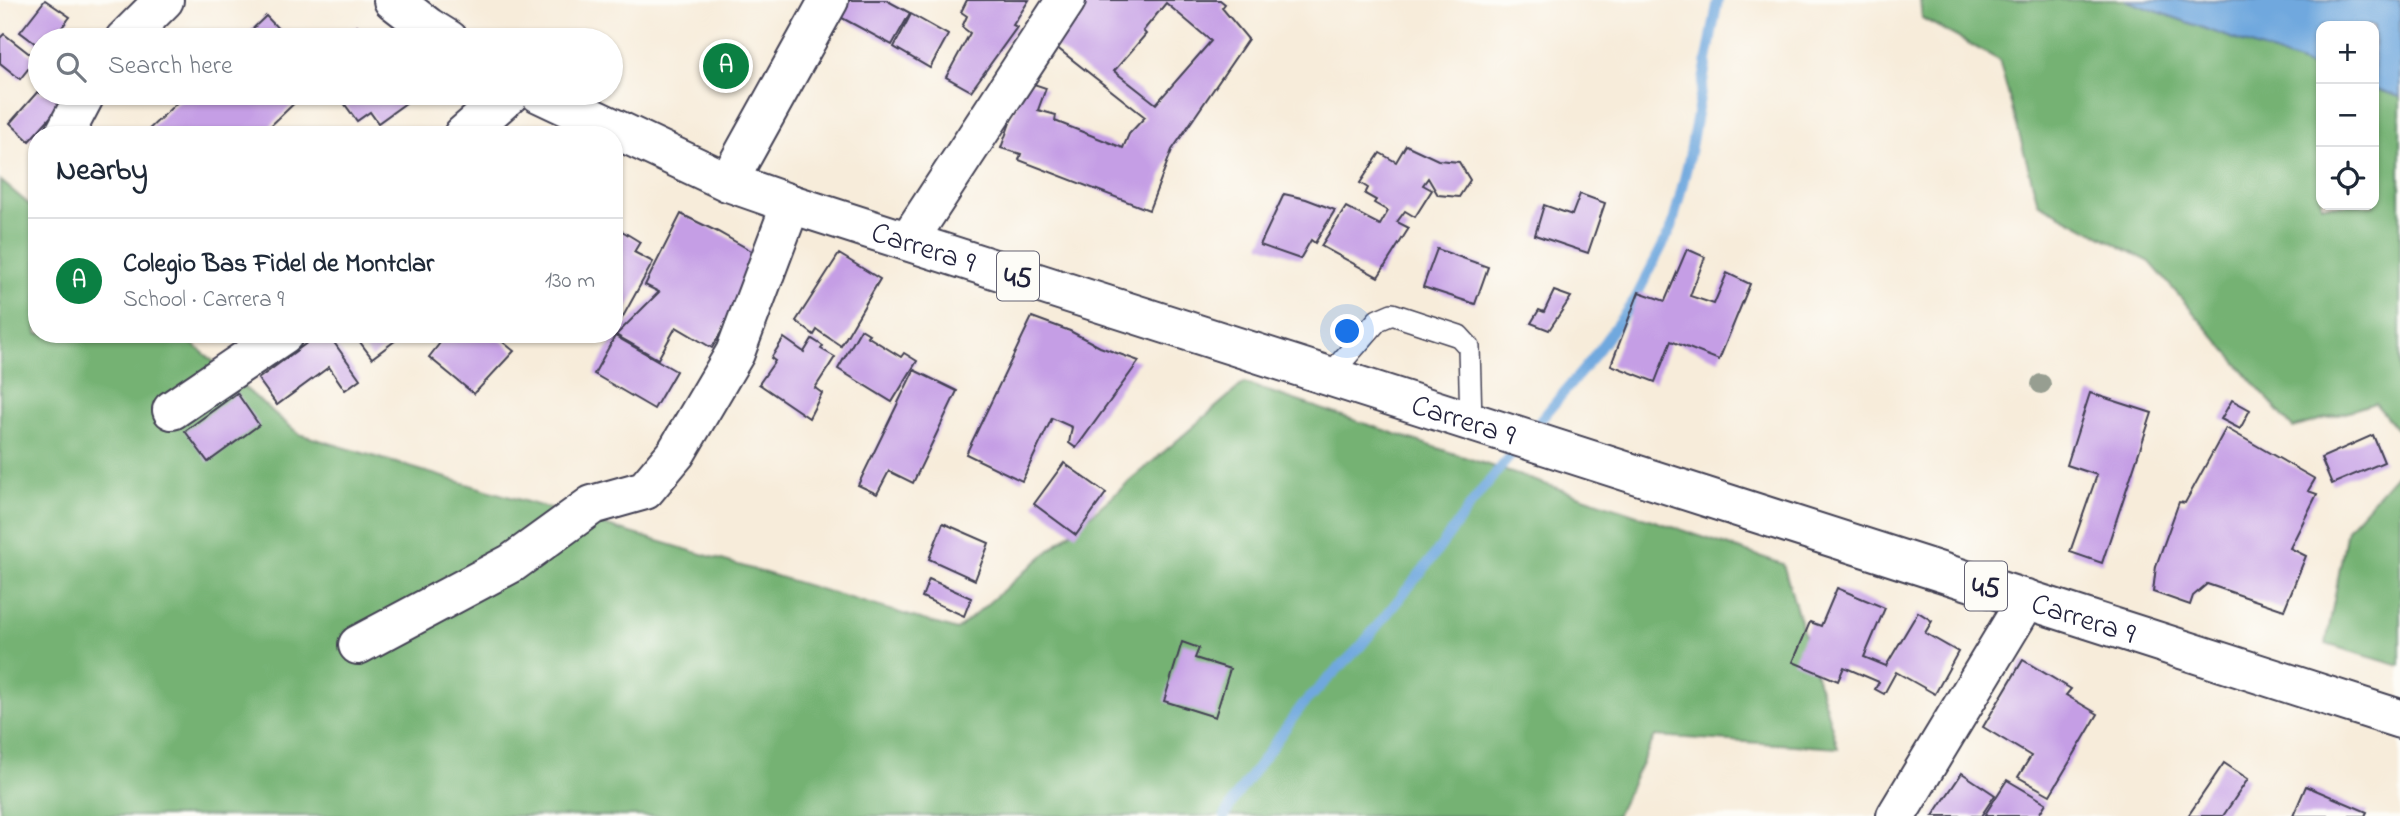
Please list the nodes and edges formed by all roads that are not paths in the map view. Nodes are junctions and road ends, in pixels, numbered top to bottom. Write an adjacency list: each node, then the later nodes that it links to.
1 (164, 0): 5 (main road)
2 (393, 0): 6 (main road)
3 (829, 0): 14 (main road)
4 (1066, 0): 16 (main road)
5 (136, 28)
6 (430, 28)
7 (80, 105): 10 (main road)
8 (497, 105): 11 (main road)
9 (564, 105): 12 (main road, Carrera 9 / 45)
10 (69, 126)
11 (473, 126)
12 (609, 126)
13 (623, 133): 14 (main road, Carrera 9 / 45)
14 (728, 182): 15 (main road, Carrera 9 / 45)
15 (791, 204): 16 (main road, Carrera 9 / 45); 22 (main road)
16 (908, 241): 18 (main road, Carrera 9 / 45)
17 (271, 343): 19 (main road)
18 (1329, 376): 20 (main road, Carrera 9 / 45); 20 (lane)
19 (173, 410)
20 (1471, 421): 21 (main road, Carrera 9 / 45)
21 (2027, 599): 23 (main road, Carrera 9 / 45); 24 (main road)
22 (358, 645)
23 (2400, 719)
24 (1896, 816)

